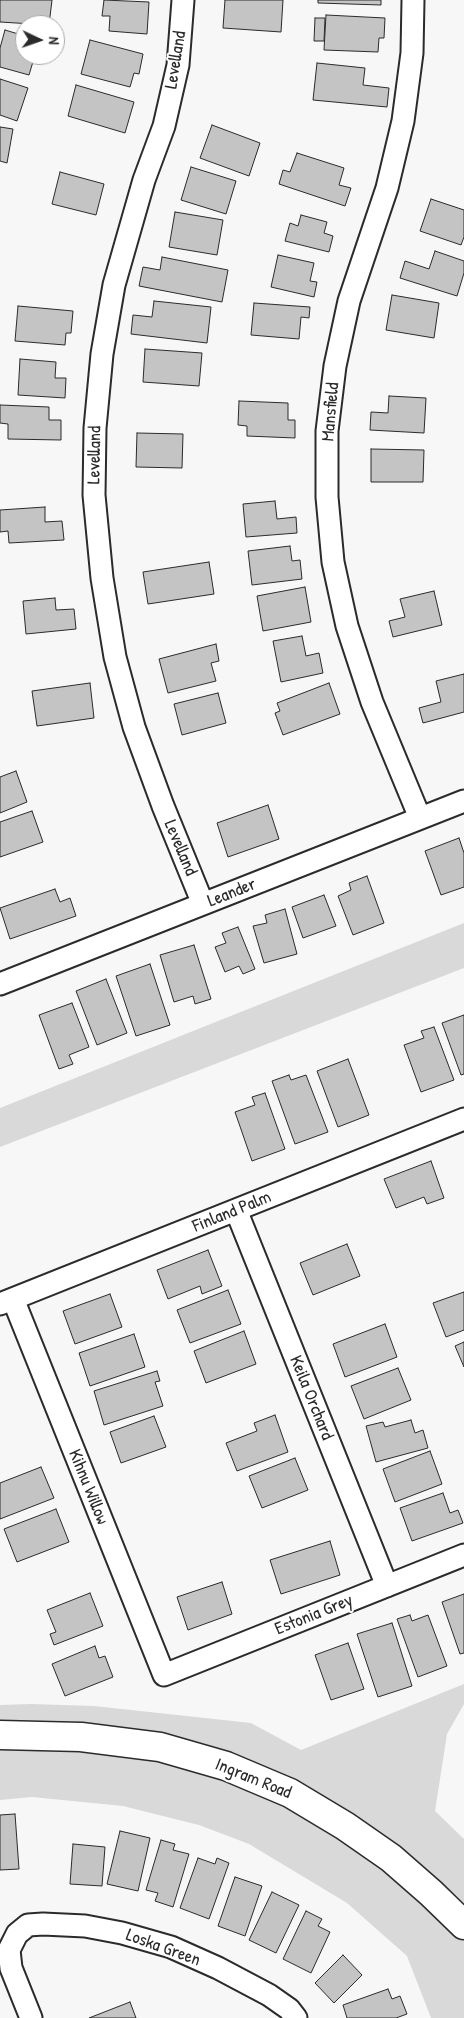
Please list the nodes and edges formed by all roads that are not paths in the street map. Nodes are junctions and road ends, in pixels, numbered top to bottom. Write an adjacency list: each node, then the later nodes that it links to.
1 (183, 0): 5 (street, Levelland)
2 (413, 0): 4 (street, Mansfield)
3 (464, 801): 4 (street, Leander)
4 (420, 818): 5 (street, Leander)
5 (204, 904): 6 (street, Leander)
6 (0, 984)
7 (462, 1125): 8 (street, Finland Palm)
8 (236, 1210): 9 (street, Finland Palm); 11 (street, Keila Orchard)
9 (6, 1302): 12 (street, Kihnu Willow)
10 (464, 1555): 11 (street, Estonia Grey)
11 (387, 1586): 12 (street, Estonia Grey)
12 (164, 1675)
13 (0, 1735): 14 (street, Ingram Road)
14 (464, 1926)
15 (31, 2018): 16 (street, Loska Green)
16 (296, 2018)

